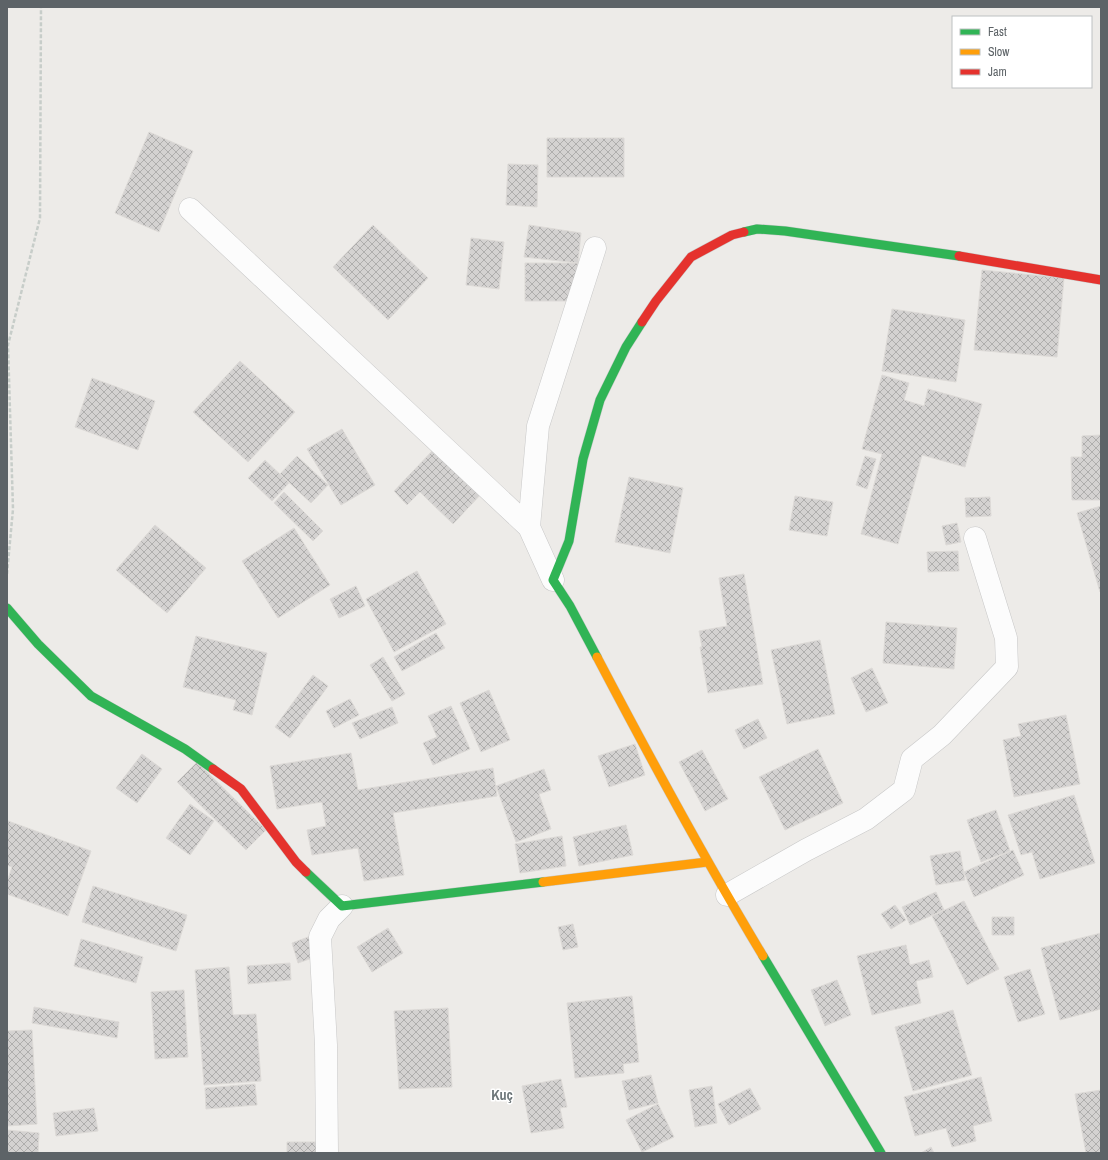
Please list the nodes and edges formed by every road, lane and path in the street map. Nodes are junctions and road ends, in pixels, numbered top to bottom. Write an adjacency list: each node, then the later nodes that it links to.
1 (41, 7): 7 (path)
2 (190, 209): 5 (street)
3 (594, 248): 5 (street)
4 (1101, 280): 8 (street)
5 (529, 527): 8 (street)
6 (975, 538): 11 (street)
7 (7, 574)
8 (553, 580): 10 (street)
9 (7, 608): 12 (street)
10 (707, 862): 11 (street); 12 (street)
11 (727, 895): 14 (street)
12 (342, 906): 13 (street)
13 (328, 1153)
14 (881, 1153)

